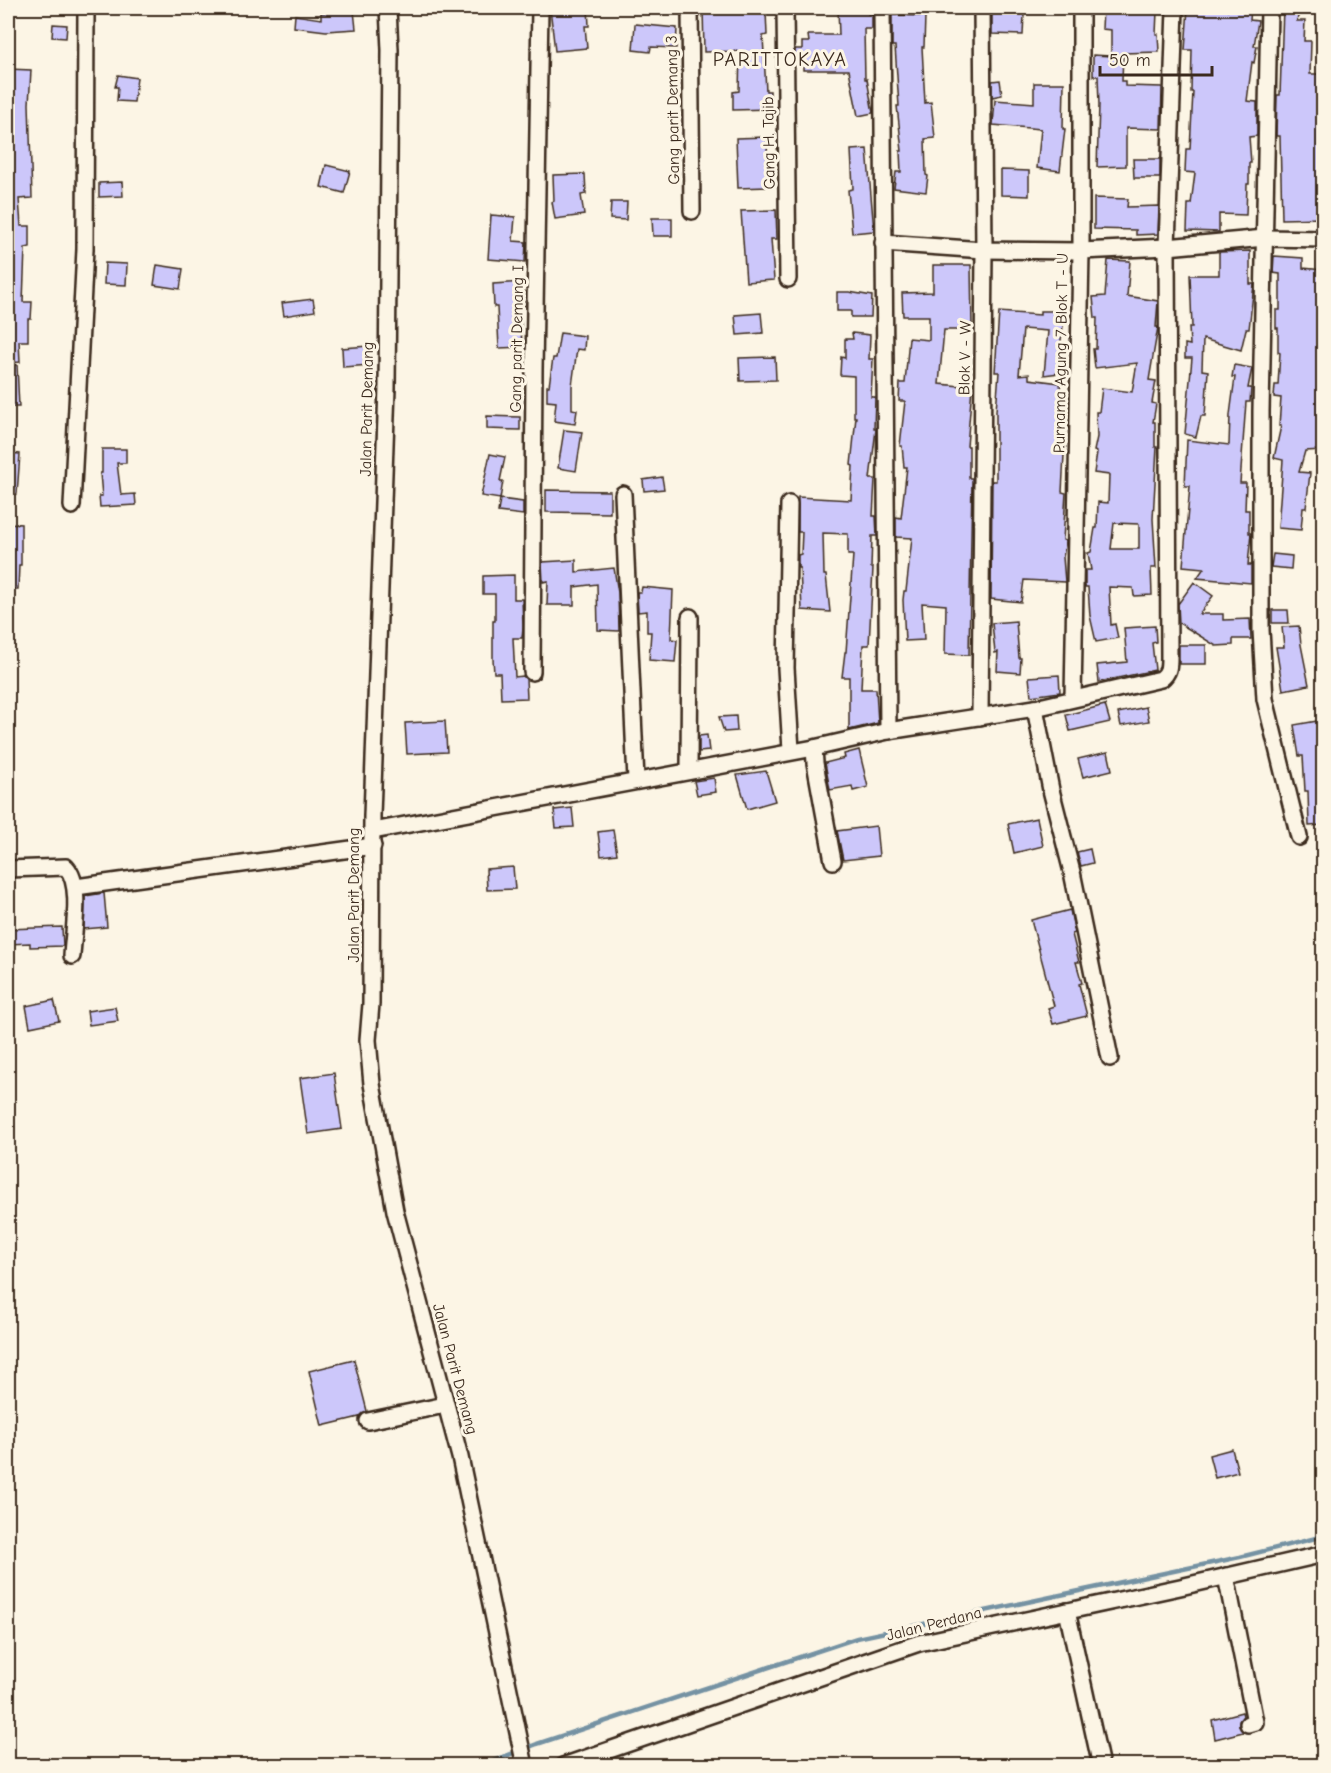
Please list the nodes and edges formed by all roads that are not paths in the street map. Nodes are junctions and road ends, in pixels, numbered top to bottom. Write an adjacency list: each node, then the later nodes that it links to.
1 (86, 8): 21 (street)
2 (388, 8): 32 (street, Jalan Parit Demang)
3 (540, 8): 23 (street, Gang parit Demang I)
4 (690, 8): 11 (street, Gang parit Demang 3)
5 (785, 8): 18 (street, Gang H. Tajib)
6 (882, 8): 14 (street)
7 (982, 8): 16 (street, Blok V - W)
8 (1081, 8): 17 (street, Purnama Agung 7 Blok T - U)
9 (1175, 8): 15 (street)
10 (1269, 8): 12 (street)
11 (692, 211)
12 (1265, 238): 13 (street); 15 (street); 33 (street)
13 (1323, 239)
14 (883, 243): 16 (street); 27 (street)
15 (1167, 247): 17 (street); 24 (street)
16 (984, 250): 17 (street); 26 (street, Blok V - W)
17 (1081, 251): 24 (street, Purnama Agung 7 Blok T - U)
18 (788, 279)
19 (623, 494): 31 (street)
20 (789, 504): 29 (street)
21 (72, 506)
22 (690, 617): 30 (street)
23 (532, 672)
24 (1073, 699): 25 (street)
25 (1035, 708): 26 (street); 39 (street)
26 (980, 713): 27 (street)
27 (888, 731): 28 (street)
28 (814, 747): 29 (street); 35 (street)
29 (792, 750): 30 (street)
30 (689, 770): 31 (street)
31 (636, 780): 32 (street)
32 (373, 831): 34 (street, Jalan Parit Demang)
33 (1299, 837)
34 (373, 846): 37 (street); 40 (street, Jalan Parit Demang)
35 (833, 861)
36 (8, 869): 37 (street)
37 (76, 887): 38 (street)
38 (72, 956)
39 (1110, 1058)
40 (445, 1405): 41 (street); 46 (street, Jalan Parit Demang)
41 (368, 1421)
42 (1323, 1554): 43 (street, Jalan Perdana)
43 (1226, 1576): 44 (street, Jalan Perdana); 45 (street)
44 (1067, 1611): 47 (street, Jalan Perdana); 48 (street)
45 (1248, 1725)
46 (524, 1763)
47 (563, 1766)
48 (1101, 1766)

